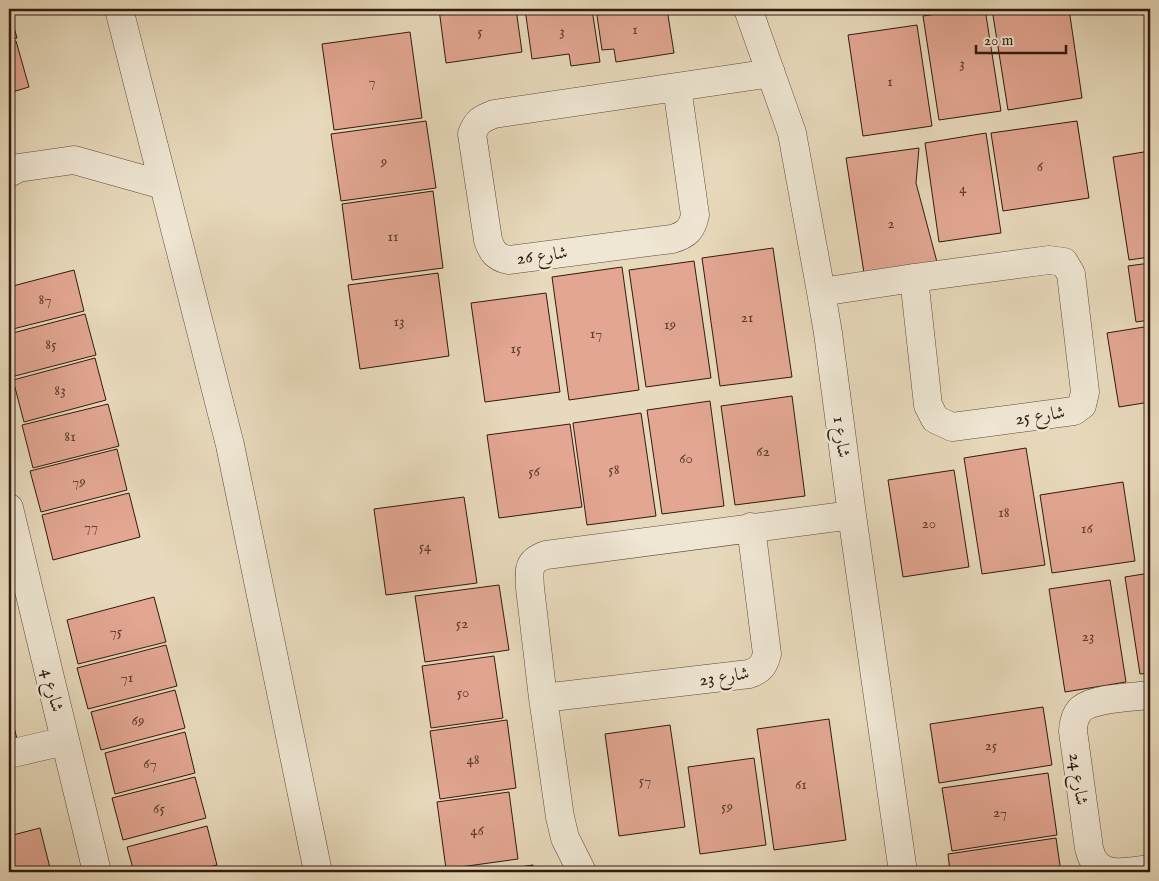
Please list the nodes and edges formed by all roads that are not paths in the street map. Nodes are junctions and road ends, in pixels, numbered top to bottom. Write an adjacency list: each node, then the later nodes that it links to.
1 (119, 9): 6 (street)
2 (748, 9): 3 (street, شارع 1)
3 (771, 73): 4 (street, شارع 26); 8 (street, شارع 1)
4 (677, 87): 4 (street, شارع 26)
5 (9, 173): 6 (street)
6 (164, 185): 18 (street)
7 (914, 278): 7 (street, شارع 25); 8 (street, شارع 25)
8 (821, 292): 10 (street, شارع 1)
9 (9, 509): 14 (street, شارع 4)
10 (852, 515): 11 (street); 20 (street, شارع 1)
11 (751, 527): 13 (street); 13 (street, شارع 23)
12 (1150, 695): 16 (street, شارع 24)
13 (543, 698): 19 (street)
14 (65, 741): 15 (street); 17 (street, شارع 4)
15 (9, 754)
16 (1150, 869)
17 (97, 872)
18 (318, 872)
19 (582, 872)
20 (902, 872)

